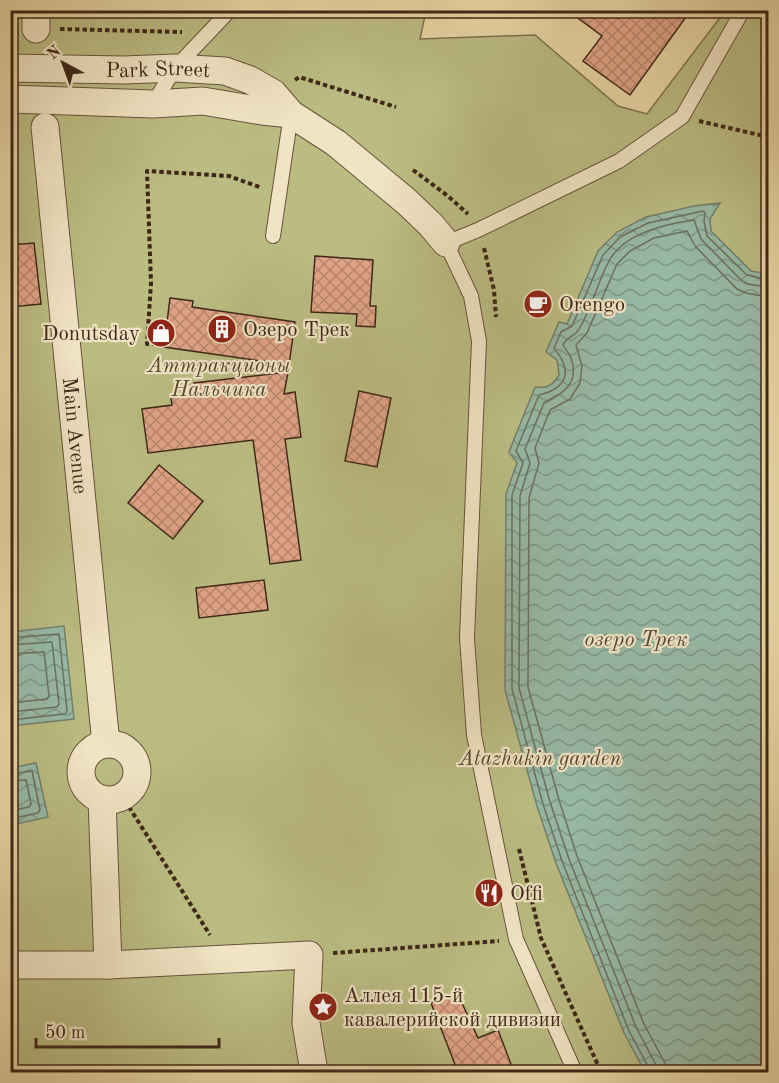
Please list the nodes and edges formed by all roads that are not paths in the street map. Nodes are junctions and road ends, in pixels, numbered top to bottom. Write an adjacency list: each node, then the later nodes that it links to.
1 (230, 10): 4 (lane)
2 (743, 10): 10 (lane)
3 (10, 68): 4 (street, Park Street)
4 (175, 68): 6 (lane); 7 (street, Park Street)
5 (10, 99): 6 (street, Park Street)
6 (153, 104): 7 (street, Park Street)
7 (291, 114): 9 (lane); 10 (street, Park Street)
8 (45, 127): 11 (street, Main Avenue)
9 (273, 236)
10 (446, 243): 16 (lane)
11 (106, 744): 12 (street); 12 (street)
12 (112, 798): 14 (street)
13 (10, 965): 14 (street)
14 (108, 965): 15 (street)
15 (314, 1072)
16 (575, 1072)

